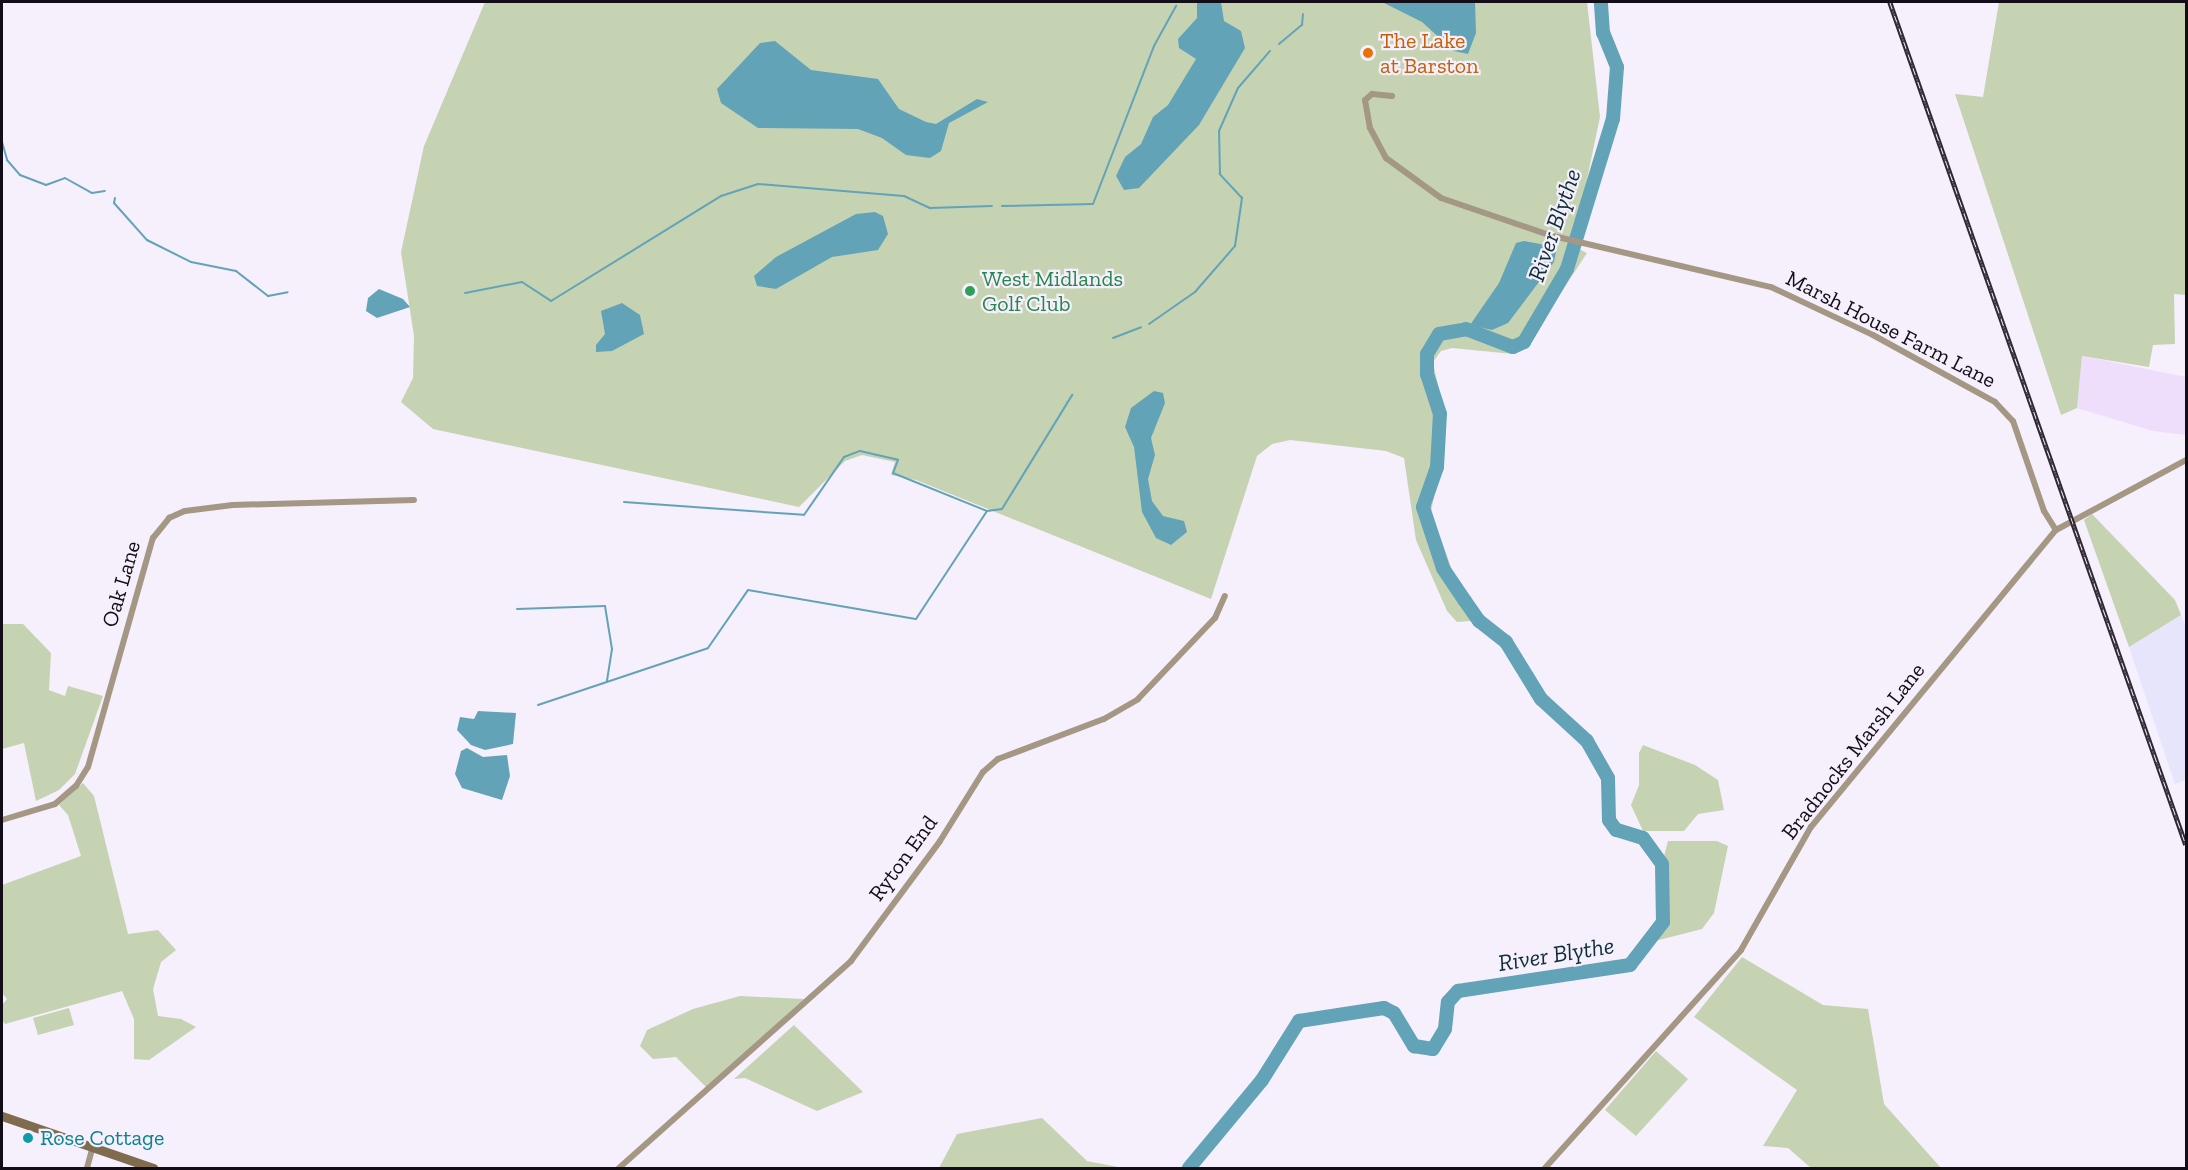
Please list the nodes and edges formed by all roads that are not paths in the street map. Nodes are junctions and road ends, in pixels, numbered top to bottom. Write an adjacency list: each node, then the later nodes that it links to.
1 (1392, 96): 4 (street, Marsh House Farm Lane)
2 (2187, 460): 4 (street, Bradnocks Marsh Lane)
3 (414, 501): 6 (street, Oak Lane)
4 (2056, 530): 12 (street, Bradnocks Marsh Lane)
5 (1225, 596): 11 (street, Ryton End)
6 (2, 820)
7 (2, 1116): 8 (street)
8 (92, 1149): 9 (street); 10 (street)
9 (87, 1168)
10 (153, 1168)
11 (619, 1168)
12 (1545, 1168)

